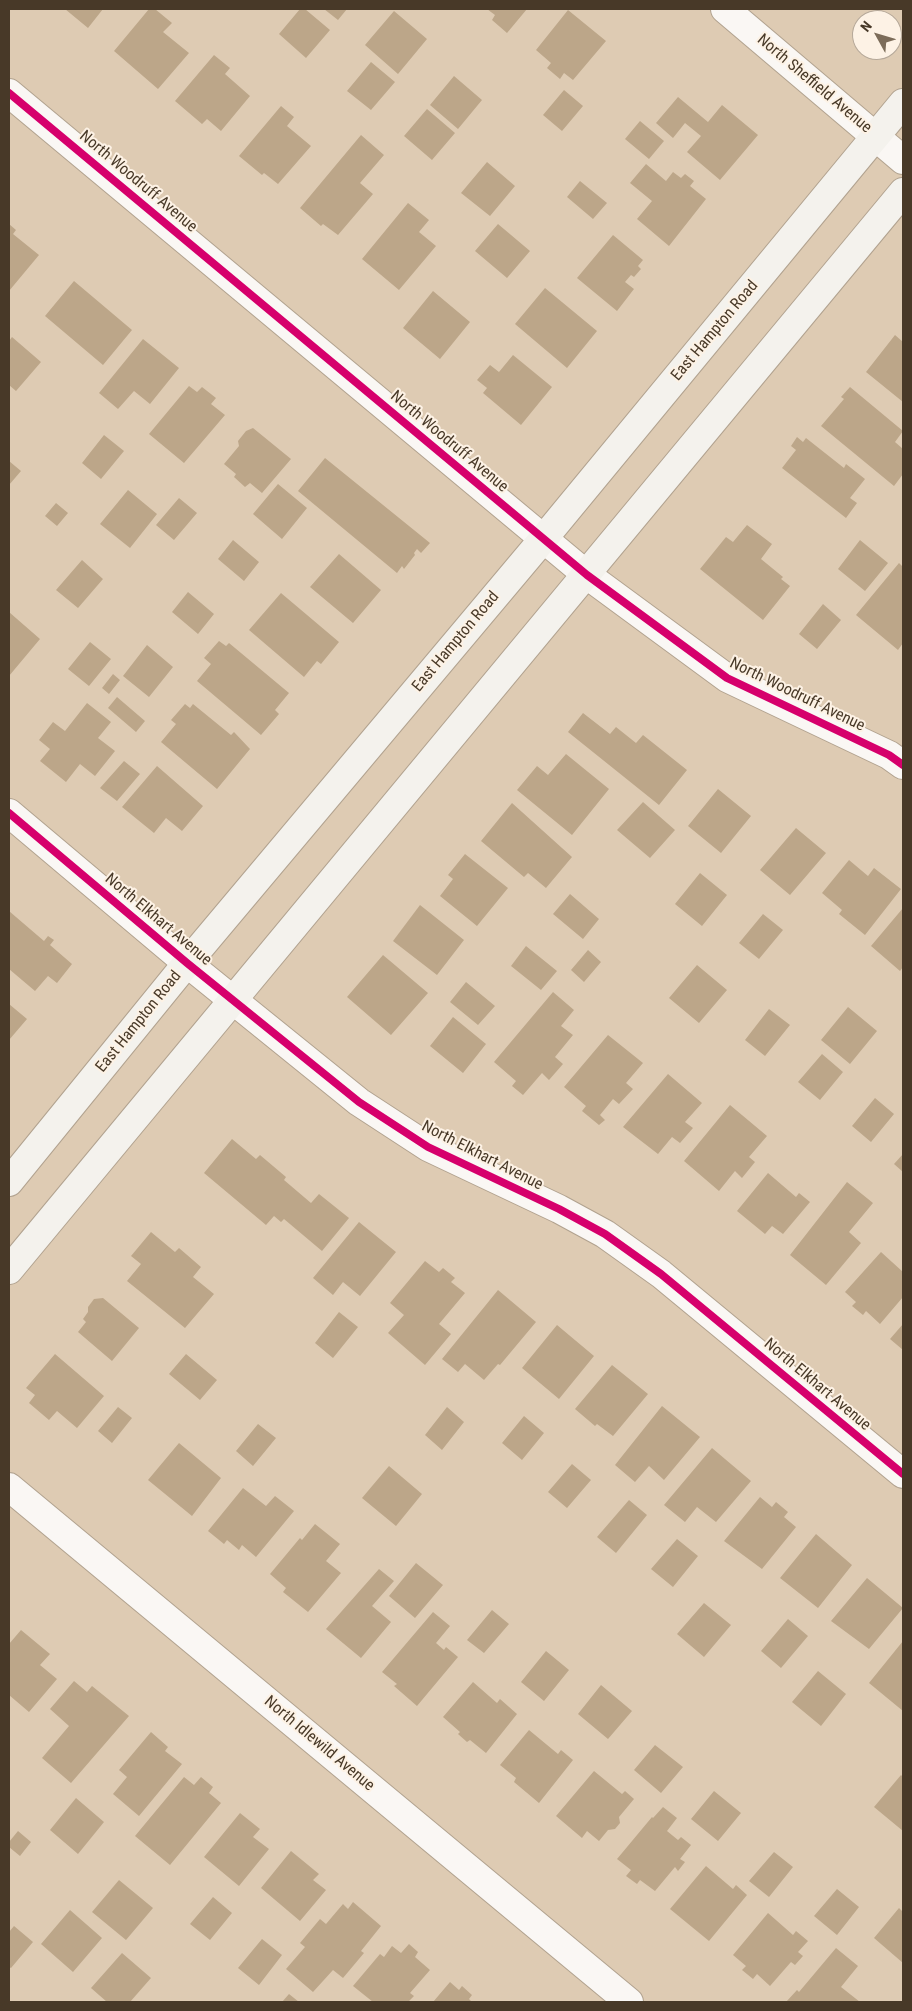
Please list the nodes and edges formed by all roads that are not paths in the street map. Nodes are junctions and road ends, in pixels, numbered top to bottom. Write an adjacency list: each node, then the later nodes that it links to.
1 (725, 9): 4 (street, North Sheffield Avenue)
2 (9, 93): 7 (street, North Woodruff Avenue)
3 (903, 103): 4 (main road, East Hampton Road)
4 (875, 136): 5 (street, North Sheffield Avenue); 7 (main road, East Hampton Road)
5 (903, 160)
6 (903, 192): 8 (main road)
7 (544, 538): 8 (street, North Woodruff Avenue); 11 (main road, East Hampton Road)
8 (587, 575): 9 (street, North Woodruff Avenue); 12 (main road)
9 (903, 765)
10 (9, 813): 11 (street, North Elkhart Avenue)
11 (187, 963): 12 (street, North Elkhart Avenue); 13 (main road, East Hampton Road)
12 (233, 1001): 14 (main road); 15 (street, North Elkhart Avenue)
13 (9, 1182)
14 (9, 1270)
15 (903, 1474)
16 (9, 1487): 17 (street, North Idlewild Avenue)
17 (629, 2002)

